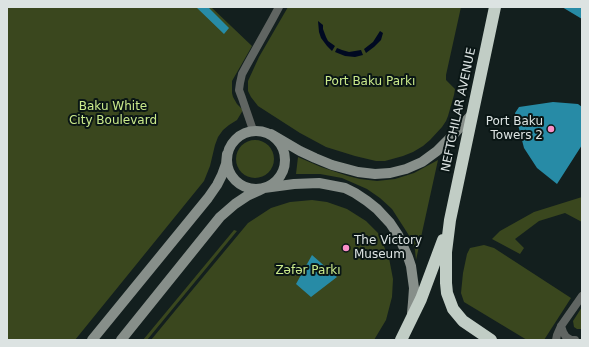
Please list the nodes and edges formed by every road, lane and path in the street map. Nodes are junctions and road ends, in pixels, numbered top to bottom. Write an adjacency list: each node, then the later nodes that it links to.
1 (278, 7): 4 (street)
2 (495, 7): 3 (highway, NEFTCHILAR AVENUE)
3 (473, 113): 5 (main road); 8 (highway, NEFTCHILAR AVENUE)
4 (253, 130): 5 (main road); 6 (main road)
5 (271, 134): 7 (main road)
6 (227, 154): 7 (main road); 13 (main road)
7 (264, 188): 10 (main road); 14 (main road)
8 (450, 220): 10 (highway); 16 (highway)
9 (582, 296): 11 (street)
10 (409, 325): 15 (highway)
11 (561, 326): 17 (street); 18 (street)
12 (582, 339): 19 (street)
13 (92, 340)
14 (120, 340)
15 (401, 340)
16 (491, 340)
17 (556, 340)
18 (575, 340)
19 (579, 340)

